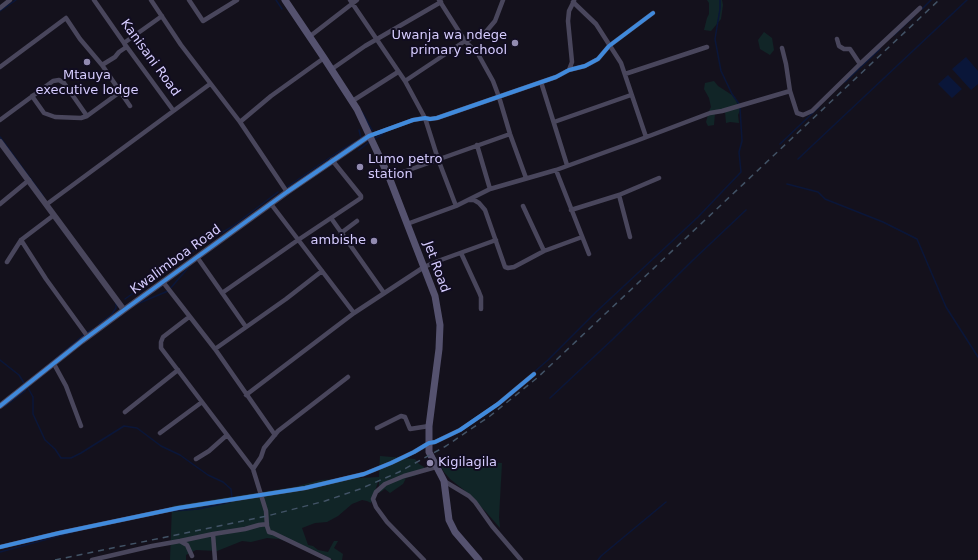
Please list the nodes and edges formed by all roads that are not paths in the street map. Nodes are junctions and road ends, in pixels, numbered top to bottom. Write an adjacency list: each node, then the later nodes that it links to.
1 (10, 0): 11 (street)
2 (94, 0): 21 (street, Kanisani Road)
3 (151, 0): 16 (street)
4 (190, 0): 5 (street)
5 (237, 0)
6 (357, 0): 12 (street)
7 (503, 0): 20 (street)
8 (288, 1): 17 (main road, Jet Road)
9 (440, 1): 19 (street); 20 (street)
10 (574, 1): 22 (street); 30 (street)
11 (3, 2): 13 (street)
12 (351, 2): 17 (street); 19 (street)
13 (0, 8)
14 (920, 8): 26 (street)
15 (653, 13): 22 (street)
16 (162, 16): 21 (street); 35 (street)
17 (310, 37): 25 (main road, Jet Road)
18 (837, 38): 26 (street)
19 (376, 39): 29 (street); 31 (street)
20 (465, 41): 33 (street); 40 (street)
21 (124, 43): 27 (street); 43 (street, Kanisani Road)
22 (609, 46): 30 (street); 32 (street)
23 (707, 47): 32 (street)
24 (782, 48): 36 (street)
25 (324, 58): 29 (main road, Jet Road); 47 (street)
26 (860, 64): 36 (street)
27 (102, 65): 28 (street); 37 (street)
28 (0, 67)
29 (332, 70): 41 (main road, Jet Road)
30 (569, 70): 34 (street)
31 (398, 72): 33 (street); 41 (street)
32 (625, 74): 38 (street)
33 (405, 82): 45 (street)
34 (541, 82): 40 (street); 48 (street)
35 (210, 84): 43 (street); 47 (street)
36 (790, 91): 51 (street)
37 (120, 92): 42 (street); 44 (street)
38 (631, 95): 48 (street); 51 (street)
39 (32, 96): 44 (street); 44 (street); 46 (street)
40 (499, 97): 45 (street); 49 (street)
41 (353, 103): 50 (main road, Jet Road)
42 (130, 106)
43 (174, 110): 67 (street)
44 (87, 116)
45 (425, 118): 50 (street); 54 (street)
46 (0, 120)
47 (240, 122): 63 (street)
48 (554, 122): 56 (street)
49 (510, 134): 53 (street); 59 (street)
50 (369, 136): 55 (street, Kwalimboa Road); 58 (main road, Jet Road)
51 (646, 137): 56 (street)
52 (0, 142): 61 (street)
53 (477, 145): 54 (street); 62 (street)
54 (438, 159): 58 (street); 69 (street)
55 (332, 160): 63 (street, Kwalimboa Road); 73 (street)
56 (567, 165): 57 (street)
57 (556, 170): 59 (street); 71 (street)
58 (389, 177): 75 (main road, Jet Road)
59 (526, 178): 62 (street)
60 (659, 178): 64 (street)
61 (29, 180): 66 (street); 67 (street)
62 (490, 189): 65 (street)
63 (287, 192): 68 (street, Kwalimboa Road)
64 (619, 195): 71 (street); 78 (street)
65 (467, 200): 69 (street); 81 (street)
66 (0, 204)
67 (47, 204): 72 (street)
68 (271, 204): 80 (street); 85 (street, Kwalimboa Road)
69 (456, 206): 75 (street)
70 (524, 206): 83 (street)
71 (571, 210): 77 (street)
72 (54, 215): 79 (street); 93 (street)
73 (331, 218): 76 (street); 80 (street)
74 (357, 221): 76 (street)
75 (407, 224): 87 (main road, Jet Road)
76 (341, 233): 91 (street)
77 (582, 237): 83 (street); 84 (street)
78 (630, 237)
79 (21, 240): 86 (street); 97 (street)
80 (298, 240): 88 (street); 90 (street)
81 (496, 240): 82 (street); 83 (street)
82 (462, 252): 87 (street); 92 (street)
83 (544, 252)
84 (589, 254)
85 (197, 257): 89 (street, Kwalimboa Road); 90 (street)
86 (7, 262)
87 (424, 267): 91 (street); 108 (main road, Jet Road)
88 (322, 272): 94 (street); 96 (street)
89 (163, 282): 93 (street, Kwalimboa Road); 95 (street)
90 (222, 293): 96 (street)
91 (384, 293): 94 (street)
92 (480, 309)
93 (124, 310): 97 (street, Kwalimboa Road)
94 (354, 313): 103 (street)
95 (189, 317): 98 (street); 100 (street)
96 (246, 327): 98 (street)
97 (88, 337): 99 (street, Kwalimboa Road)
98 (215, 349): 103 (street)
99 (54, 364): 105 (street, Kwalimboa Road); 107 (street)
100 (178, 370): 104 (street); 106 (street)
101 (534, 374): 113 (street)
102 (348, 377): 112 (street)
103 (246, 395): 112 (street)
104 (202, 402): 110 (street); 111 (street)
105 (0, 406)
106 (125, 412)
107 (81, 426)
108 (430, 426): 109 (street); 113 (main road, Jet Road)
109 (377, 428)
110 (160, 433)
111 (228, 435): 114 (street); 116 (street)
112 (275, 435): 116 (street)
113 (429, 443): 115 (main road, Jet Road); 118 (street)
114 (196, 459)
115 (436, 467): 117 (main road, Jet Road); 127 (street)
116 (253, 469): 118 (street)
117 (444, 481): 128 (main road, Jet Road); 129 (street)
118 (262, 494): 119 (street); 122 (street)
119 (267, 524): 120 (street); 126 (street)
120 (213, 534): 121 (street); 125 (street)
121 (180, 541): 123 (street); 124 (street)
122 (0, 547)
123 (192, 556)
124 (92, 560)
125 (215, 560)
126 (329, 560)
127 (424, 560)
128 (479, 560)
129 (521, 560)

